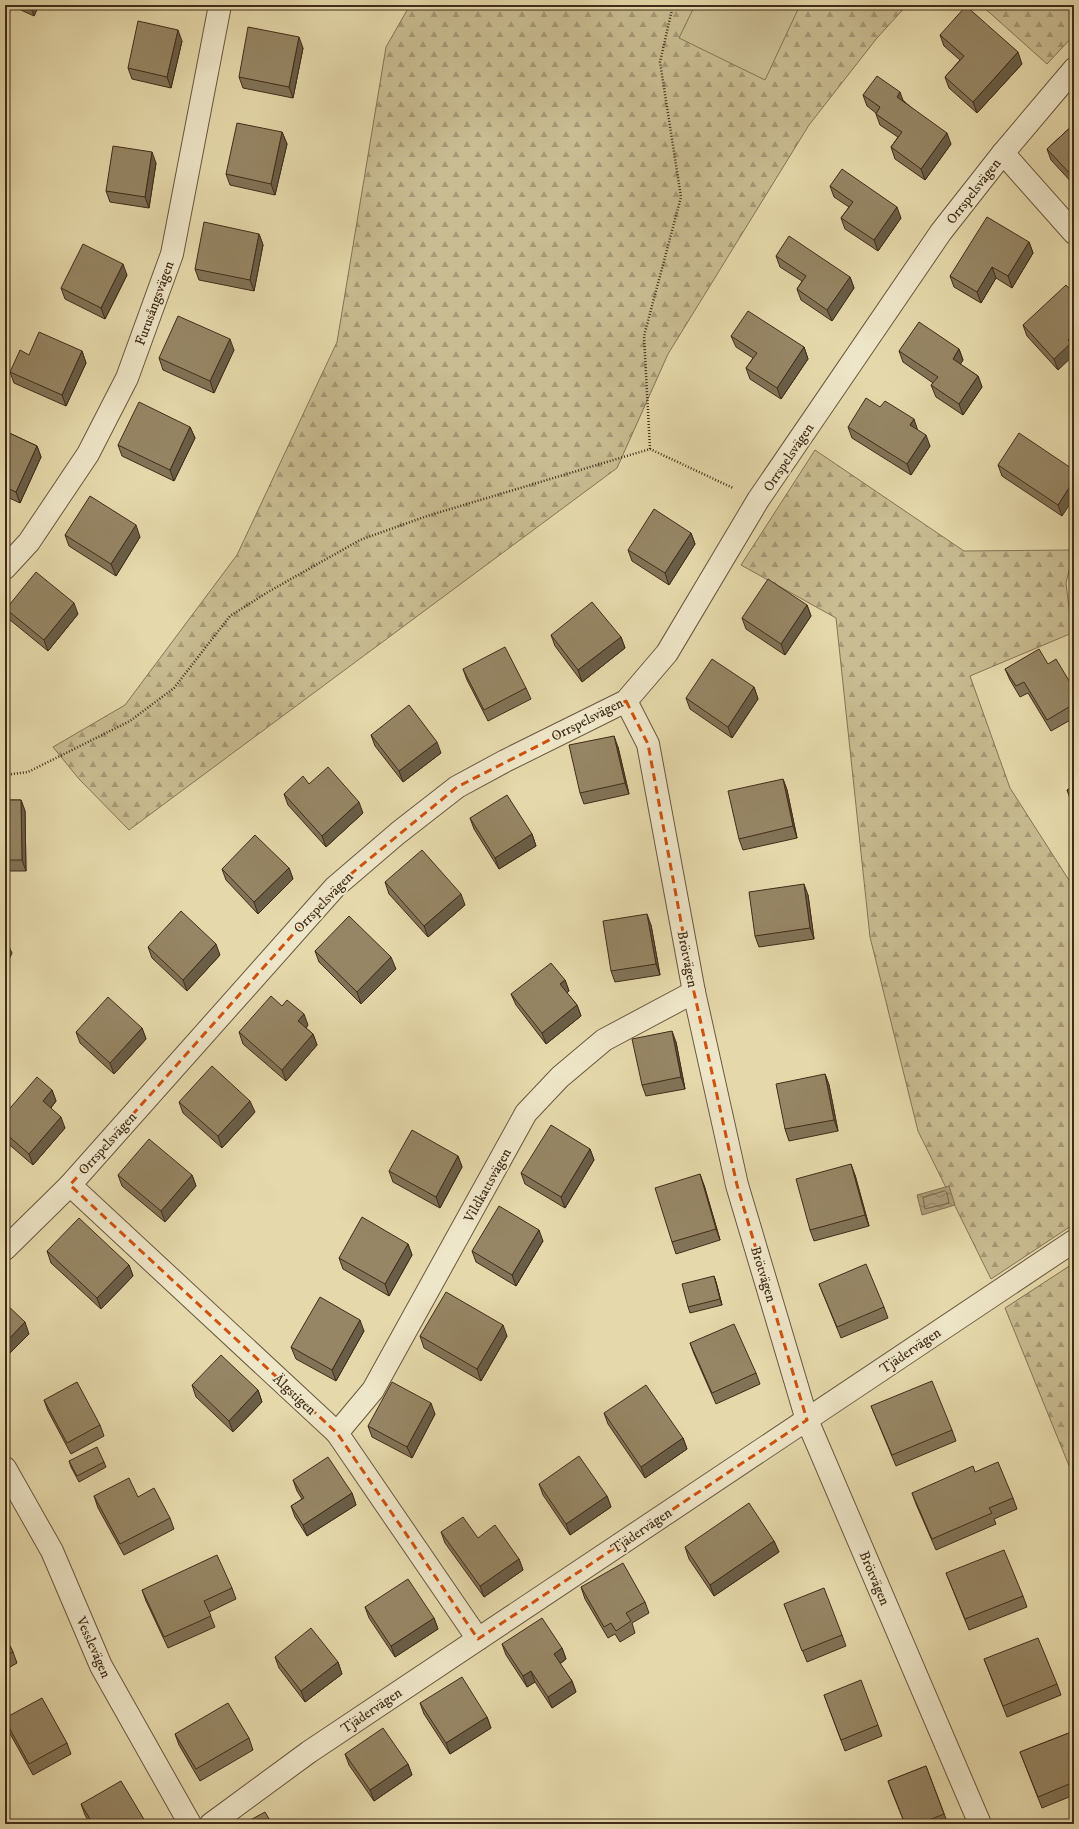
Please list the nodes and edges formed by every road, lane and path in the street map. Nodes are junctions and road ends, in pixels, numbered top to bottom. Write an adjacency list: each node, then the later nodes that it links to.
1 (220, 5): 8 (street, Furusångsvägen)
2 (673, 5): 6 (path)
3 (1074, 69): 4 (street, Orrspelsvägen)
4 (1003, 153): 5 (street); 7 (street, Orrspelsvägen)
5 (1074, 233)
6 (650, 449): 7 (path); 10 (path)
7 (758, 500): 9 (street, Orrspelsvägen)
8 (5, 568)
9 (626, 701): 11 (street, Brötvägen); 12 (street, Orrspelsvägen)
10 (5, 774)
11 (694, 992): 15 (street, Brötvägen); 16 (street, Vildkattsvägen)
12 (70, 1185): 14 (street, Orrspelsvägen); 16 (street, Älgstigen)
13 (1074, 1241): 15 (street, Tjädervägen)
14 (5, 1249)
15 (807, 1420): 18 (street, Tjädervägen); 21 (street, Brötvägen)
16 (337, 1433): 18 (street, Älgstigen)
17 (5, 1468): 19 (street, Vesslevägen)
18 (478, 1639): 20 (street, Tjädervägen)
19 (190, 1824)
20 (211, 1824)
21 (980, 1824)

